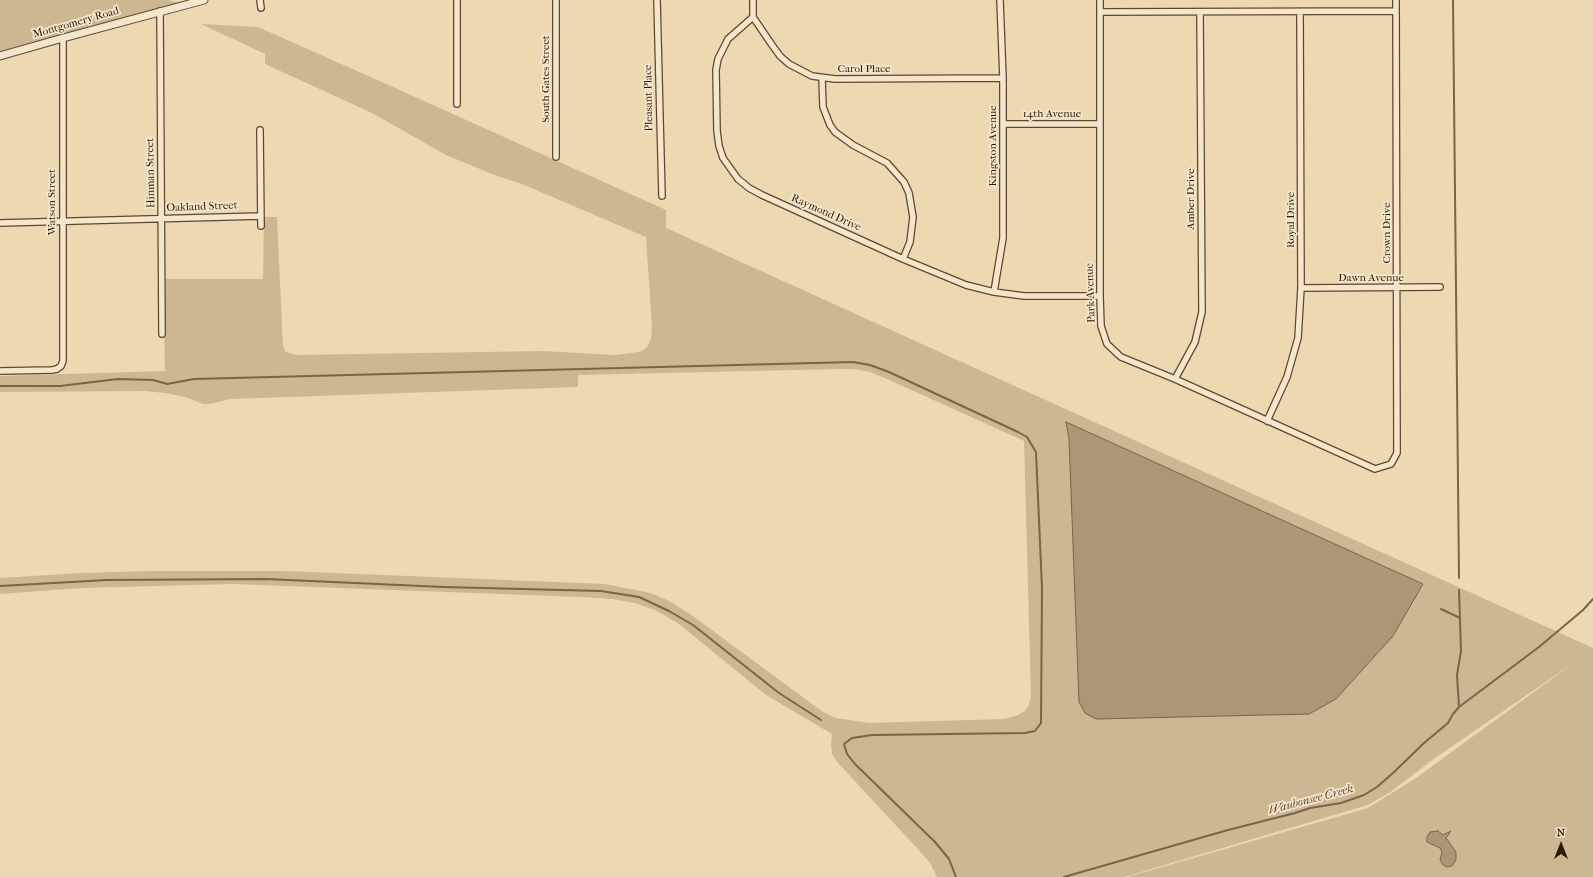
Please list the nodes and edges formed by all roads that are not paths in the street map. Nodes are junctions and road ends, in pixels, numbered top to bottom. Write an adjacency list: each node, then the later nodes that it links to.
1 (204, 0): 11 (street, Montgomery Road)
2 (260, 0): 10 (street)
3 (457, 0): 21 (street)
4 (556, 0): 25 (street, South Gates Street)
5 (657, 0): 26 (street, Pleasant Place)
6 (753, 0): 16 (street)
7 (1000, 0): 20 (street, Kingston Avenue)
8 (1100, 0): 13 (street, Park Avenue)
9 (1396, 0): 12 (street, Crown Drive)
10 (260, 8)
11 (160, 11): 17 (street, Montgomery Road); 28 (street, Hinman Street)
12 (1396, 11): 15 (street); 35 (street, Crown Drive)
13 (1100, 12): 14 (street); 23 (street, Park Avenue)
14 (1200, 12): 15 (street); 40 (street, Amber Drive)
15 (1300, 12): 34 (street, Royal Drive)
16 (754, 17): 19 (street, Carol Place); 32 (street, Raymond Drive)
17 (63, 38): 18 (street, Montgomery Road); 29 (street, Watson Street)
18 (0, 56)
19 (822, 78): 20 (street, Carol Place); 32 (street)
20 (1003, 78): 22 (street, Kingston Avenue)
21 (457, 104)
22 (1003, 124): 23 (street, 14th Avenue); 36 (street, Kingston Avenue)
23 (1100, 124): 37 (street, Park Avenue)
24 (260, 130): 27 (street)
25 (556, 157)
26 (662, 196)
27 (260, 216): 28 (street, Oakland Street); 31 (street)
28 (161, 218): 29 (street, Oakland Street); 38 (street, Hinman Street)
29 (62, 221): 30 (street, Oakland Street); 39 (street, Watson Street)
30 (0, 223)
31 (261, 226)
32 (904, 259): 36 (street, Raymond Drive)
33 (1440, 287): 35 (street, Dawn Avenue)
34 (1301, 288): 35 (street, Dawn Avenue); 41 (street, Royal Drive)
35 (1397, 288): 42 (street, Crown Drive)
36 (994, 292): 37 (street, Raymond Drive)
37 (1100, 296): 40 (street, Park Avenue)
38 (162, 334)
39 (0, 371)
40 (1175, 379): 41 (street, Park Avenue)
41 (1267, 421): 42 (street, Park Avenue)
42 (1391, 464)

